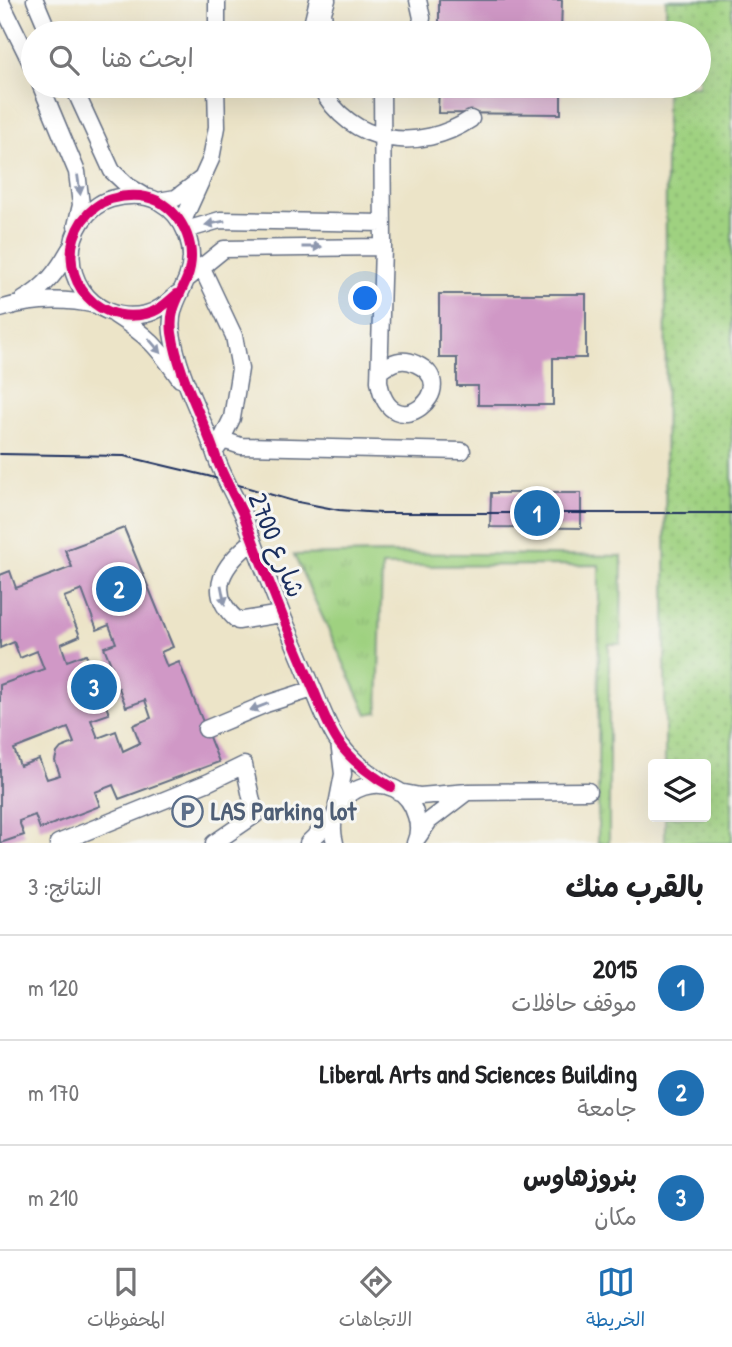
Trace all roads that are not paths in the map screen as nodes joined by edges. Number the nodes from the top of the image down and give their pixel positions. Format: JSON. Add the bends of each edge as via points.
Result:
{"nodes":[{"id":1,"x":0,"y":0,"type":"edge"},
{"id":2,"x":35,"y":0,"type":"edge"},
{"id":3,"x":217,"y":0,"type":"edge"},
{"id":4,"x":318,"y":0,"type":"edge"},
{"id":5,"x":326,"y":0,"type":"edge"},
{"id":6,"x":418,"y":0,"type":"edge"},
{"id":7,"x":44,"y":21,"type":"edge"},
{"id":8,"x":217,"y":21,"type":"edge"},
{"id":9,"x":313,"y":21,"type":"edge"},
{"id":10,"x":324,"y":21,"type":"edge"},
{"id":11,"x":421,"y":21,"type":"edge"},
{"id":12,"x":21,"y":43,"type":"edge"},
{"id":13,"x":46,"y":98,"type":"edge"},
{"id":14,"x":79,"y":98,"type":"edge"},
{"id":15,"x":216,"y":98,"type":"edge"},
{"id":16,"x":329,"y":98,"type":"edge"},
{"id":17,"x":382,"y":98,"type":"edge"},
{"id":18,"x":471,"y":119,"type":"dead end"},
{"id":19,"x":382,"y":137,"type":"junction"},
{"id":20,"x":205,"y":175,"type":"junction"},
{"id":21,"x":152,"y":199,"type":"junction"},
{"id":22,"x":262,"y":221,"type":"junction"},
{"id":23,"x":383,"y":223,"type":"junction"},
{"id":24,"x":184,"y":227,"type":"junction"},
{"id":25,"x":75,"y":232,"type":"junction"},
{"id":26,"x":262,"y":247,"type":"junction"},
{"id":27,"x":383,"y":247,"type":"junction"},
{"id":28,"x":71,"y":248,"type":"junction"},
{"id":29,"x":201,"y":266,"type":"junction"},
{"id":30,"x":187,"y":279,"type":"junction"},
{"id":31,"x":177,"y":294,"type":"junction"},
{"id":32,"x":96,"y":305,"type":"junction"},
{"id":33,"x":7,"y":306,"type":"edge"},
{"id":34,"x":112,"y":313,"type":"junction"},
{"id":35,"x":380,"y":371,"type":"dead end"},
{"id":36,"x":187,"y":390,"type":"junction"},
{"id":37,"x":219,"y":446,"type":"junction"},
{"id":38,"x":462,"y":451,"type":"dead end"},
{"id":39,"x":253,"y":541,"type":"junction"},
{"id":40,"x":281,"y":614,"type":"junction"},
{"id":41,"x":313,"y":689,"type":"junction"},
{"id":42,"x":206,"y":729,"type":"dead end"},
{"id":43,"x":338,"y":742,"type":"junction"},
{"id":44,"x":395,"y":790,"type":"junction"},
{"id":45,"x":589,"y":791,"type":"dead end"},
{"id":46,"x":468,"y":792,"type":"junction"},
{"id":47,"x":333,"y":816,"type":"junction"},
{"id":48,"x":417,"y":840,"type":"edge"},
{"id":49,"x":58,"y":843,"type":"edge"},
{"id":50,"x":214,"y":843,"type":"edge"},
{"id":51,"x":308,"y":843,"type":"edge"},
{"id":52,"x":335,"y":843,"type":"edge"}],
"edges":[{"from":1,"to":12,"type":"street"},
{"from":2,"to":7,"type":"street"},
{"from":3,"to":8,"type":"street"},
{"from":4,"to":9,"type":"street"},
{"from":5,"to":10,"type":"street"},
{"from":6,"to":11,"type":"street"},
{"from":13,"to":25,"type":"street","one_way":true,"via":[[77,172],[81,205]]},
{"from":14,"to":21,"type":"street","via":[[112,171]]},
{"from":15,"to":20,"type":"street","via":[[217,127]]},
{"from":16,"to":19,"type":"street","via":[[341,114]]},
{"from":17,"to":19,"type":"street"},
{"from":18,"to":19,"type":"street","via":[[429,139]]},
{"from":19,"to":23,"type":"street"},
{"from":20,"to":21,"type":"street","via":[[176,198]]},
{"from":20,"to":24,"type":"street"},
{"from":21,"to":24,"type":"street"},
{"from":21,"to":25,"type":"street","via":[[125,195],[104,201],[87,214]]},
{"from":22,"to":23,"type":"street"},
{"from":22,"to":24,"type":"street","one_way":true,"via":[[220,220]]},
{"from":22,"to":26,"type":"street"},
{"from":23,"to":27,"type":"street"},
{"from":24,"to":30,"type":"street","via":[[191,246]]},
{"from":25,"to":28,"type":"street"},
{"from":26,"to":27,"type":"street","one_way":true},
{"from":26,"to":29,"type":"street","via":[[224,248]]},
{"from":27,"to":35,"type":"street"},
{"from":28,"to":32,"type":"street","via":[[72,270]]},
{"from":28,"to":33,"type":"street","via":[[48,282]]},
{"from":29,"to":30,"type":"street"},
{"from":29,"to":37,"type":"street","via":[[234,336],[240,369],[232,418]]},
{"from":30,"to":31,"type":"street"},
{"from":31,"to":34,"type":"street","via":[[148,313]]},
{"from":31,"to":36,"type":"street","name":"شارع 2700","via":[[173,334]]},
{"from":32,"to":33,"type":"street","via":[[55,300]]},
{"from":32,"to":34,"type":"street"},
{"from":34,"to":36,"type":"street","name":"شارع 2700","one_way":true,"via":[[156,345]]},
{"from":36,"to":37,"type":"street","name":"شارع 2700"},
{"from":37,"to":38,"type":"street"},
{"from":37,"to":39,"type":"street","name":"شارع 2700"},
{"from":39,"to":40,"type":"street","name":"شارع 2700"},
{"from":39,"to":40,"type":"street","one_way":true,"via":[[233,556],[222,572],[223,603],[238,621]]},
{"from":40,"to":41,"type":"street","name":"شارع 2700"},
{"from":41,"to":42,"type":"street","one_way":true},
{"from":41,"to":43,"type":"street","name":"شارع 2700"},
{"from":43,"to":44,"type":"street","name":"شارع 2700","via":[[372,776]]},
{"from":43,"to":47,"type":"street","name":"شارع 2700","via":[[343,774]]},
{"from":44,"to":46,"type":"street","via":[[420,796]]},
{"from":44,"to":47,"type":"street","via":[[364,786],[341,801]]},
{"from":44,"to":48,"type":"street","via":[[414,809]]},
{"from":45,"to":46,"type":"street"},
{"from":46,"to":48,"type":"street","via":[[429,821]]},
{"from":47,"to":51,"type":"street"},
{"from":47,"to":52,"type":"street"},
{"from":49,"to":50,"type":"street","via":[[244,765],[256,815]]}]}
